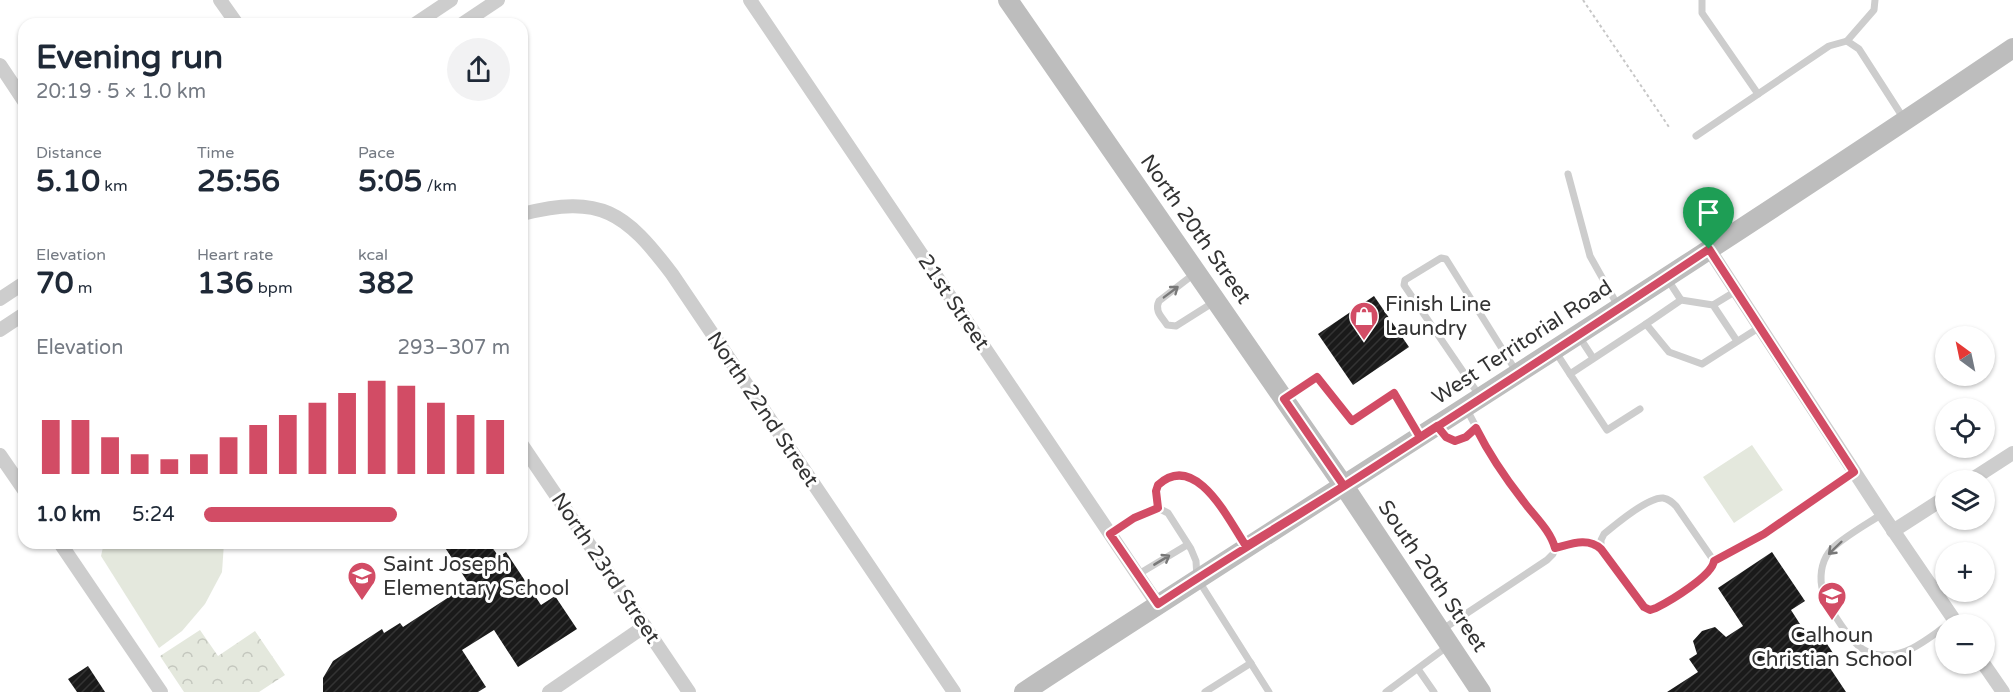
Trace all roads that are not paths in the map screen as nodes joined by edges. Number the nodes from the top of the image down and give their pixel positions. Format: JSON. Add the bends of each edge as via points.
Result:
{"nodes":[{"id":1,"x":220,"y":0,"type":"edge"},
{"id":2,"x":451,"y":0,"type":"edge"},
{"id":3,"x":750,"y":0,"type":"edge"},
{"id":4,"x":1008,"y":0,"type":"edge"},
{"id":5,"x":1702,"y":0,"type":"edge"},
{"id":6,"x":1875,"y":0,"type":"edge"},
{"id":7,"x":491,"y":2,"type":"edge"},
{"id":8,"x":233,"y":18,"type":"edge"},
{"id":9,"x":424,"y":18,"type":"edge"},
{"id":10,"x":470,"y":18,"type":"edge"},
{"id":11,"x":1847,"y":41,"type":"junction"},
{"id":12,"x":2013,"y":48,"type":"edge"},
{"id":13,"x":0,"y":65,"type":"edge"},
{"id":14,"x":18,"y":92,"type":"edge"},
{"id":15,"x":1758,"y":94,"type":"junction"},
{"id":16,"x":1905,"y":121,"type":"junction"},
{"id":17,"x":1696,"y":136,"type":"dead end"},
{"id":18,"x":1569,"y":174,"type":"dead end"},
{"id":19,"x":528,"y":213,"type":"edge"},
{"id":20,"x":1709,"y":249,"type":"junction"},
{"id":21,"x":1196,"y":272,"type":"junction"},
{"id":22,"x":1666,"y":278,"type":"junction"},
{"id":23,"x":18,"y":287,"type":"edge"},
{"id":24,"x":1736,"y":291,"type":"junction"},
{"id":25,"x":0,"y":299,"type":"edge"},
{"id":26,"x":1681,"y":300,"type":"junction"},
{"id":27,"x":1216,"y":301,"type":"junction"},
{"id":28,"x":1713,"y":305,"type":"junction"},
{"id":29,"x":1619,"y":308,"type":"junction"},
{"id":30,"x":18,"y":318,"type":"edge"},
{"id":31,"x":1646,"y":324,"type":"junction"},
{"id":32,"x":1760,"y":327,"type":"junction"},
{"id":33,"x":0,"y":330,"type":"edge"},
{"id":34,"x":1578,"y":334,"type":"junction"},
{"id":35,"x":1737,"y":341,"type":"junction"},
{"id":36,"x":1554,"y":350,"type":"junction"},
{"id":37,"x":1593,"y":358,"type":"junction"},
{"id":38,"x":1518,"y":374,"type":"junction"},
{"id":39,"x":1570,"y":374,"type":"junction"},
{"id":40,"x":1284,"y":399,"type":"junction"},
{"id":41,"x":1473,"y":402,"type":"junction"},
{"id":42,"x":1640,"y":409,"type":"dead end"},
{"id":43,"x":1437,"y":426,"type":"junction"},
{"id":44,"x":1476,"y":428,"type":"junction"},
{"id":45,"x":1420,"y":437,"type":"junction"},
{"id":46,"x":2013,"y":453,"type":"edge"},
{"id":47,"x":528,"y":454,"type":"edge"},
{"id":48,"x":0,"y":455,"type":"edge"},
{"id":49,"x":1987,"y":470,"type":"edge"},
{"id":50,"x":1854,"y":472,"type":"junction"},
{"id":51,"x":18,"y":481,"type":"edge"},
{"id":52,"x":1344,"y":486,"type":"junction"},
{"id":53,"x":1935,"y":504,"type":"edge"},
{"id":54,"x":1158,"y":508,"type":"junction"},
{"id":55,"x":1882,"y":514,"type":"junction"},
{"id":56,"x":1893,"y":531,"type":"junction"},
{"id":57,"x":1110,"y":534,"type":"junction"},
{"id":58,"x":1187,"y":545,"type":"junction"},
{"id":59,"x":1246,"y":546,"type":"junction"},
{"id":60,"x":1555,"y":548,"type":"junction"},
{"id":61,"x":64,"y":549,"type":"edge"},
{"id":62,"x":1601,"y":549,"type":"junction"},
{"id":63,"x":1714,"y":561,"type":"junction"},
{"id":64,"x":1137,"y":575,"type":"junction"},
{"id":65,"x":1197,"y":578,"type":"junction"},
{"id":66,"x":1158,"y":604,"type":"junction"},
{"id":67,"x":1945,"y":614,"type":"edge"},
{"id":68,"x":645,"y":626,"type":"junction"},
{"id":69,"x":1935,"y":633,"type":"edge"},
{"id":70,"x":1445,"y":638,"type":"junction"},
{"id":71,"x":1251,"y":663,"type":"junction"},
{"id":72,"x":1418,"y":669,"type":"junction"},
{"id":73,"x":1991,"y":674,"type":"edge"},
{"id":74,"x":161,"y":692,"type":"edge"},
{"id":75,"x":549,"y":692,"type":"edge"},
{"id":76,"x":689,"y":692,"type":"edge"},
{"id":77,"x":954,"y":692,"type":"edge"},
{"id":78,"x":1024,"y":692,"type":"edge"},
{"id":79,"x":1205,"y":692,"type":"edge"},
{"id":80,"x":1269,"y":692,"type":"edge"},
{"id":81,"x":1386,"y":692,"type":"edge"},
{"id":82,"x":1434,"y":692,"type":"edge"},
{"id":83,"x":1481,"y":692,"type":"edge"},
{"id":84,"x":2003,"y":692,"type":"edge"}],
"edges":[{"from":1,"to":8,"type":"street"},
{"from":2,"to":9,"type":"street"},
{"from":3,"to":57,"type":"street","name":"21st Street"},
{"from":4,"to":21,"type":"street","name":"North 20th Street"},
{"from":5,"to":15,"type":"lane","via":[[1702,13]]},
{"from":6,"to":11,"type":"lane","via":[[1874,10]]},
{"from":7,"to":10,"type":"street"},
{"from":11,"to":15,"type":"lane","via":[[1829,46]]},
{"from":11,"to":16,"type":"lane","via":[[1859,49]]},
{"from":12,"to":16,"type":"street","name":"West Territorial Road"},
{"from":13,"to":14,"type":"street"},
{"from":15,"to":17,"type":"lane"},
{"from":16,"to":20,"type":"street","name":"West Territorial Road"},
{"from":18,"to":29,"type":"lane","via":[[1590,256]]},
{"from":19,"to":77,"type":"street","name":"North 22nd Street","via":[[556,206],[599,208],[625,222],[649,244]]},
{"from":20,"to":22,"type":"street","name":"West Territorial Road"},
{"from":20,"to":24,"type":"street"},
{"from":21,"to":27,"type":"street","name":"North 20th Street"},
{"from":27,"to":21,"type":"lane","one_way":true,"via":[[1176,326],[1167,325],[1156,309],[1159,301]]},
{"from":22,"to":26,"type":"lane"},
{"from":22,"to":29,"type":"street","name":"West Territorial Road"},
{"from":23,"to":25,"type":"street"},
{"from":24,"to":28,"type":"lane"},
{"from":24,"to":32,"type":"street"},
{"from":26,"to":28,"type":"lane"},
{"from":26,"to":31,"type":"lane"},
{"from":27,"to":40,"type":"street","name":"North 20th Street"},
{"from":28,"to":35,"type":"lane"},
{"from":29,"to":34,"type":"street","name":"West Territorial Road"},
{"from":30,"to":33,"type":"street"},
{"from":31,"to":35,"type":"lane","via":[[1669,352],[1702,364]]},
{"from":31,"to":37,"type":"lane"},
{"from":32,"to":35,"type":"lane"},
{"from":32,"to":50,"type":"street"},
{"from":34,"to":36,"type":"street","name":"West Territorial Road"},
{"from":34,"to":37,"type":"lane"},
{"from":36,"to":38,"type":"street","name":"West Territorial Road"},
{"from":36,"to":39,"type":"lane"},
{"from":37,"to":39,"type":"lane"},
{"from":38,"to":41,"type":"street","name":"West Territorial Road"},
{"from":38,"to":41,"type":"lane","via":[[1446,259],[1441,258],[1405,280],[1404,285]]},
{"from":39,"to":42,"type":"lane","via":[[1607,430]]},
{"from":40,"to":45,"type":"lane","via":[[1317,377],[1352,421],[1394,393]]},
{"from":40,"to":52,"type":"street","name":"North 20th Street"},
{"from":41,"to":43,"type":"street","name":"West Territorial Road"},
{"from":41,"to":44,"type":"lane"},
{"from":43,"to":44,"type":"lane","via":[[1455,441]]},
{"from":43,"to":45,"type":"street","name":"West Territorial Road"},
{"from":44,"to":60,"type":"lane"},
{"from":45,"to":52,"type":"street","name":"West Territorial Road"},
{"from":46,"to":49,"type":"street"},
{"from":47,"to":68,"type":"street","name":"North 23rd Street"},
{"from":48,"to":51,"type":"street"},
{"from":50,"to":55,"type":"street"},
{"from":50,"to":63,"type":"lane","via":[[1764,534]]},
{"from":52,"to":59,"type":"street","name":"West Territorial Road"},
{"from":52,"to":70,"type":"street","name":"South 20th Street"},
{"from":53,"to":56,"type":"street"},
{"from":54,"to":57,"type":"lane"},
{"from":54,"to":58,"type":"lane","via":[[1168,513]]},
{"from":54,"to":59,"type":"lane","via":[[1156,491],[1161,482],[1178,476],[1195,479],[1207,489]]},
{"from":55,"to":56,"type":"street"},
{"from":55,"to":69,"type":"lane","one_way":true,"via":[[1831,550],[1821,576],[1823,592],[1853,642],[1864,651],[1900,653]]},
{"from":56,"to":67,"type":"street"},
{"from":57,"to":64,"type":"street","name":"21st Street"},
{"from":64,"to":58,"type":"lane","one_way":true},
{"from":58,"to":65,"type":"lane","via":[[1195,555]]},
{"from":59,"to":65,"type":"street","name":"West Territorial Road"},
{"from":60,"to":62,"type":"lane","via":[[1591,542]]},
{"from":60,"to":70,"type":"lane","via":[[1540,566]]},
{"from":61,"to":74,"type":"street"},
{"from":62,"to":63,"type":"lane","via":[[1650,610],[1703,578]]},
{"from":62,"to":63,"type":"lane","via":[[1604,534],[1649,502],[1664,498],[1676,506]]},
{"from":64,"to":66,"type":"street","name":"21st Street"},
{"from":65,"to":66,"type":"street","name":"West Territorial Road"},
{"from":65,"to":71,"type":"lane"},
{"from":66,"to":78,"type":"street","name":"West Territorial Road"},
{"from":68,"to":75,"type":"street"},
{"from":68,"to":76,"type":"street","name":"North 23rd Street"},
{"from":70,"to":72,"type":"lane"},
{"from":70,"to":83,"type":"street","name":"South 20th Street"},
{"from":71,"to":79,"type":"lane"},
{"from":71,"to":80,"type":"lane"},
{"from":72,"to":81,"type":"lane"},
{"from":72,"to":82,"type":"lane"},
{"from":73,"to":84,"type":"street"}]}
